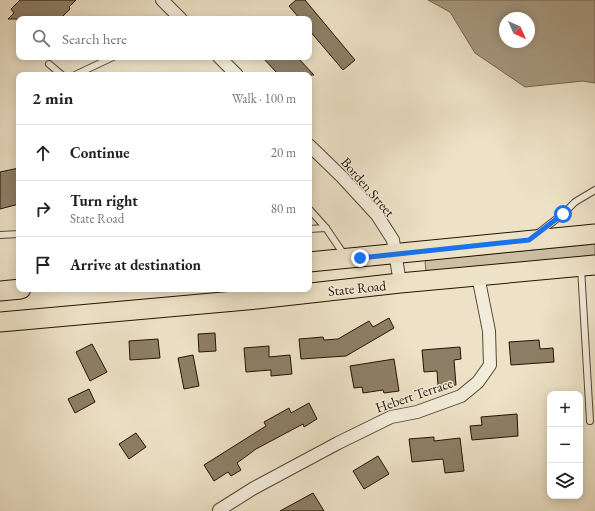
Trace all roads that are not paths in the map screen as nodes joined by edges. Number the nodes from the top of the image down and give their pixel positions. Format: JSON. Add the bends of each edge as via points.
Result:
{"nodes":[{"id":1,"x":162,"y":0,"type":"edge"},
{"id":2,"x":178,"y":16,"type":"edge"},
{"id":3,"x":106,"y":60,"type":"edge"},
{"id":4,"x":222,"y":60,"type":"edge"},
{"id":5,"x":49,"y":64,"type":"dead end"},
{"id":6,"x":58,"y":72,"type":"edge"},
{"id":7,"x":81,"y":72,"type":"edge"},
{"id":8,"x":234,"y":72,"type":"edge"},
{"id":9,"x":312,"y":148,"type":"edge"},
{"id":10,"x":595,"y":190,"type":"edge"},
{"id":11,"x":312,"y":212,"type":"edge"},
{"id":12,"x":326,"y":228,"type":"junction"},
{"id":13,"x":312,"y":229,"type":"edge"},
{"id":14,"x":16,"y":234,"type":"edge"},
{"id":15,"x":595,"y":234,"type":"edge"},
{"id":16,"x":0,"y":235,"type":"edge"},
{"id":17,"x":529,"y":240,"type":"junction"},
{"id":18,"x":396,"y":254,"type":"junction"},
{"id":19,"x":347,"y":259,"type":"junction"},
{"id":20,"x":312,"y":262,"type":"edge"},
{"id":21,"x":588,"y":266,"type":"edge"},
{"id":22,"x":478,"y":276,"type":"junction"},
{"id":23,"x":400,"y":283,"type":"junction"},
{"id":24,"x":16,"y":290,"type":"edge"},
{"id":25,"x":0,"y":291,"type":"edge"},
{"id":26,"x":0,"y":322,"type":"edge"},
{"id":27,"x":590,"y":421,"type":"dead end"},
{"id":28,"x":219,"y":510,"type":"dead end"}],
"edges":[{"from":1,"to":2,"type":"street"},
{"from":3,"to":7,"type":"lane"},
{"from":4,"to":8,"type":"street"},
{"from":5,"to":6,"type":"lane"},
{"from":9,"to":18,"type":"street","name":"Borden Street","via":[[377,215],[393,240]]},
{"from":10,"to":17,"type":"lane","via":[[575,202]]},
{"from":11,"to":12,"type":"lane"},
{"from":12,"to":13,"type":"lane"},
{"from":12,"to":19,"type":"lane"},
{"from":14,"to":16,"type":"lane"},
{"from":15,"to":17,"type":"main road"},
{"from":17,"to":18,"type":"main road"},
{"from":18,"to":19,"type":"main road"},
{"from":18,"to":23,"type":"street","name":"Borden Street"},
{"from":19,"to":20,"type":"main road"},
{"from":21,"to":22,"type":"main road","name":"State Road"},
{"from":21,"to":27,"type":"lane"},
{"from":22,"to":23,"type":"main road","name":"State Road"},
{"from":22,"to":28,"type":"street","name":"Hebert Terrace","via":[[489,331],[490,364],[478,382],[461,396],[417,412],[391,417],[338,443]]},
{"from":23,"to":26,"type":"main road","name":"State Road","via":[[257,299]]},
{"from":24,"to":25,"type":"main road"}]}
